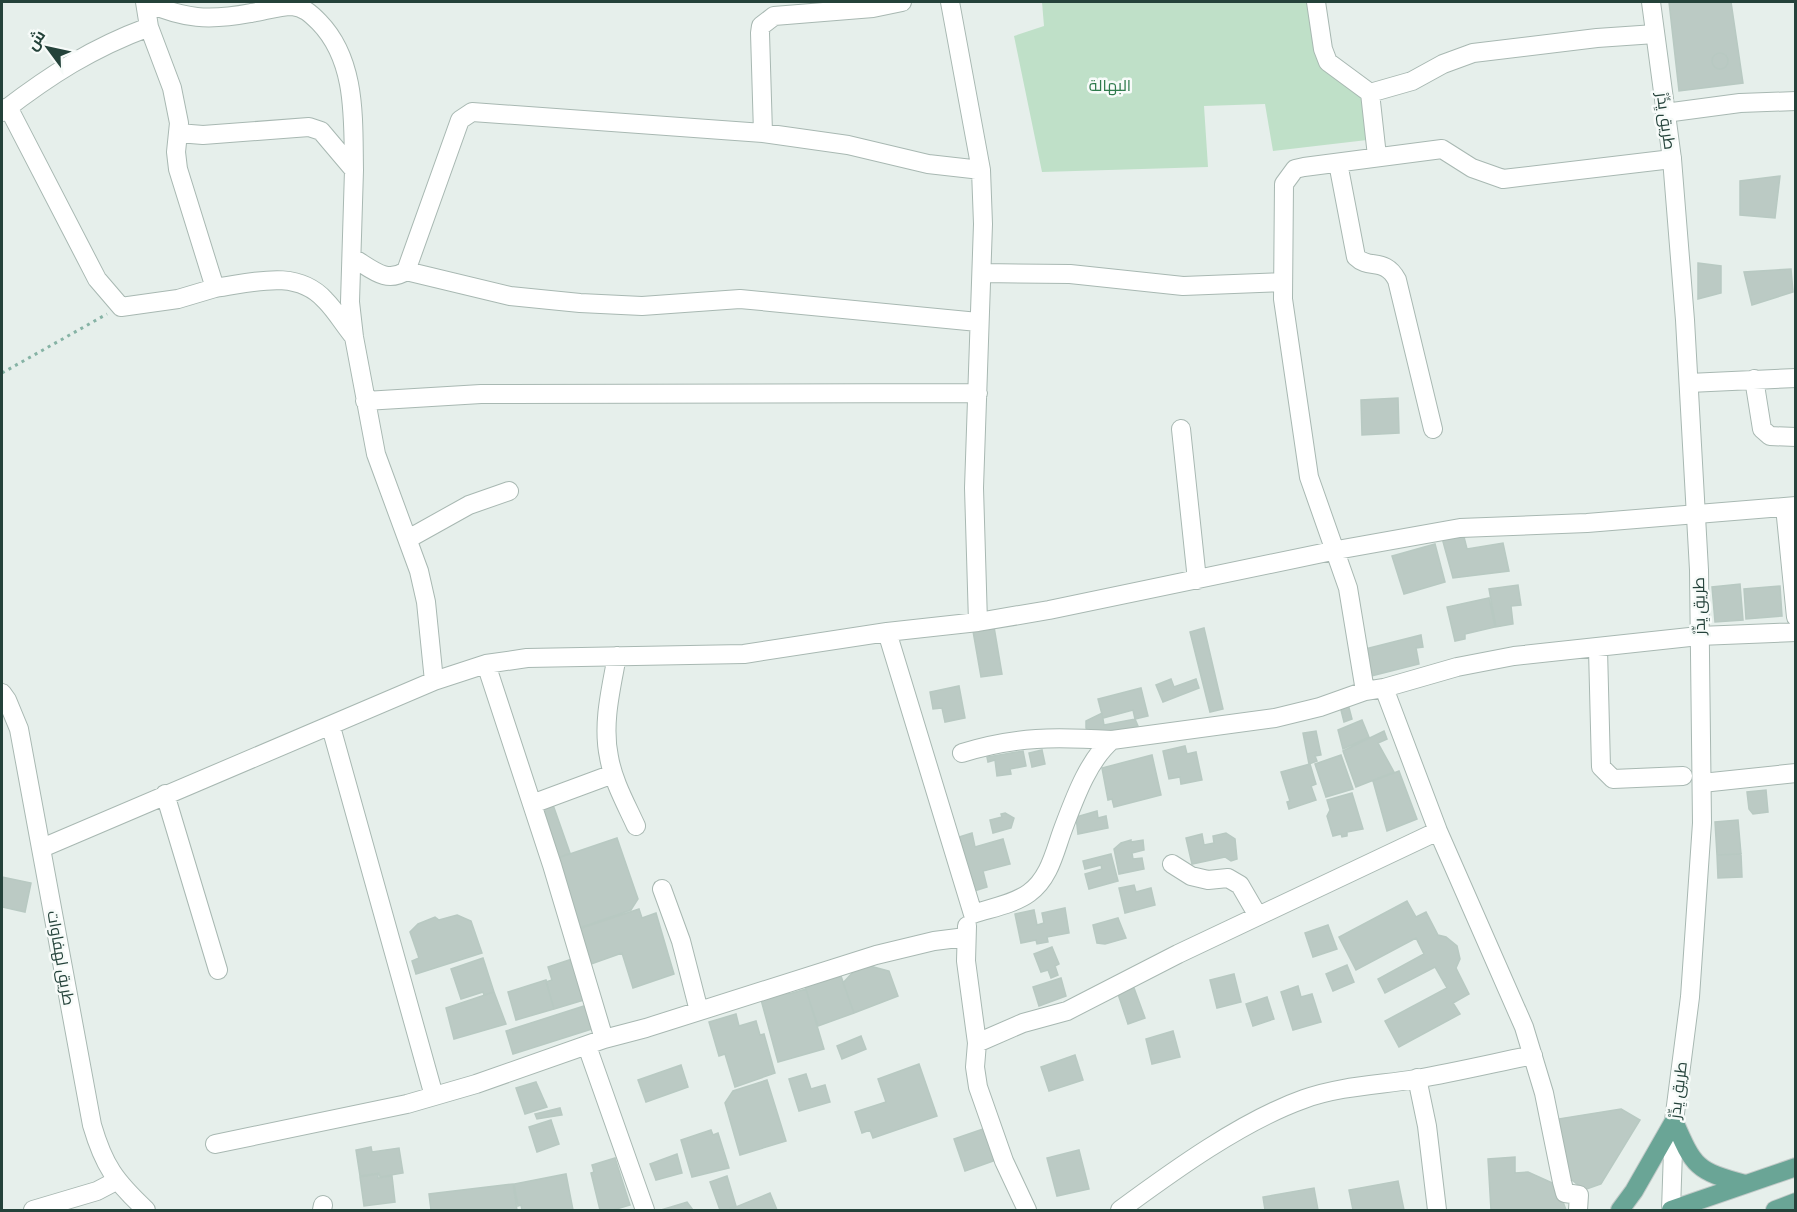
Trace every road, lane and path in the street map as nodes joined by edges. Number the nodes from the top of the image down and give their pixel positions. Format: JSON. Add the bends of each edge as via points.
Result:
{"nodes":[{"id":1,"x":145,"y":2,"type":"edge"},
{"id":2,"x":902,"y":2,"type":"edge"},
{"id":3,"x":950,"y":2,"type":"edge"},
{"id":4,"x":1316,"y":2,"type":"edge"},
{"id":5,"x":1651,"y":2,"type":"edge"},
{"id":6,"x":309,"y":7,"type":"edge"},
{"id":7,"x":149,"y":27,"type":"junction"},
{"id":8,"x":1655,"y":34,"type":"junction"},
{"id":9,"x":1370,"y":93,"type":"junction"},
{"id":10,"x":1796,"y":101,"type":"edge"},
{"id":11,"x":5,"y":109,"type":"edge"},
{"id":12,"x":1665,"y":113,"type":"junction"},
{"id":13,"x":178,"y":133,"type":"junction"},
{"id":14,"x":764,"y":133,"type":"junction"},
{"id":15,"x":1377,"y":156,"type":"junction"},
{"id":16,"x":1672,"y":159,"type":"junction"},
{"id":17,"x":1338,"y":163,"type":"junction"},
{"id":18,"x":354,"y":170,"type":"junction"},
{"id":19,"x":981,"y":170,"type":"junction"},
{"id":20,"x":353,"y":258,"type":"junction"},
{"id":21,"x":406,"y":271,"type":"junction"},
{"id":22,"x":982,"y":273,"type":"junction"},
{"id":23,"x":1283,"y":282,"type":"junction"},
{"id":24,"x":215,"y":288,"type":"junction"},
{"id":25,"x":121,"y":307,"type":"junction"},
{"id":26,"x":978,"y":322,"type":"junction"},
{"id":27,"x":354,"y":337,"type":"junction"},
{"id":28,"x":2,"y":373,"type":"edge"},
{"id":29,"x":1796,"y":378,"type":"edge"},
{"id":30,"x":1754,"y":380,"type":"junction"},
{"id":31,"x":1689,"y":383,"type":"junction"},
{"id":32,"x":978,"y":393,"type":"junction"},
{"id":33,"x":365,"y":401,"type":"junction"},
{"id":34,"x":1181,"y":429,"type":"dead end"},
{"id":35,"x":1433,"y":429,"type":"dead end"},
{"id":36,"x":1796,"y":437,"type":"edge"},
{"id":37,"x":509,"y":491,"type":"dead end"},
{"id":38,"x":1790,"y":507,"type":"edge"},
{"id":39,"x":1697,"y":515,"type":"junction"},
{"id":40,"x":408,"y":539,"type":"junction"},
{"id":41,"x":1337,"y":550,"type":"junction"},
{"id":42,"x":1197,"y":580,"type":"junction"},
{"id":43,"x":1796,"y":617,"type":"edge"},
{"id":44,"x":978,"y":622,"type":"junction"},
{"id":45,"x":888,"y":632,"type":"junction"},
{"id":46,"x":1796,"y":632,"type":"edge"},
{"id":47,"x":1699,"y":636,"type":"junction"},
{"id":48,"x":1598,"y":649,"type":"junction"},
{"id":49,"x":616,"y":656,"type":"junction"},
{"id":50,"x":486,"y":664,"type":"junction"},
{"id":51,"x":434,"y":681,"type":"junction"},
{"id":52,"x":1384,"y":688,"type":"junction"},
{"id":53,"x":1365,"y":691,"type":"junction"},
{"id":54,"x":2,"y":693,"type":"edge"},
{"id":55,"x":332,"y":727,"type":"junction"},
{"id":56,"x":1112,"y":740,"type":"junction"},
{"id":57,"x":962,"y":753,"type":"dead end"},
{"id":58,"x":1796,"y":773,"type":"edge"},
{"id":59,"x":613,"y":774,"type":"junction"},
{"id":60,"x":1683,"y":776,"type":"dead end"},
{"id":61,"x":1702,"y":783,"type":"junction"},
{"id":62,"x":165,"y":794,"type":"junction"},
{"id":63,"x":532,"y":804,"type":"junction"},
{"id":64,"x":636,"y":826,"type":"dead end"},
{"id":65,"x":1438,"y":831,"type":"junction"},
{"id":66,"x":42,"y":848,"type":"junction"},
{"id":67,"x":1172,"y":864,"type":"dead end"},
{"id":68,"x":662,"y":889,"type":"dead end"},
{"id":69,"x":973,"y":914,"type":"junction"},
{"id":70,"x":1258,"y":916,"type":"junction"},
{"id":71,"x":966,"y":937,"type":"junction"},
{"id":72,"x":218,"y":970,"type":"dead end"},
{"id":73,"x":699,"y":1011,"type":"junction"},
{"id":74,"x":596,"y":1043,"type":"junction"},
{"id":75,"x":977,"y":1043,"type":"junction"},
{"id":76,"x":1533,"y":1055,"type":"junction"},
{"id":77,"x":1417,"y":1078,"type":"junction"},
{"id":78,"x":434,"y":1096,"type":"junction"},
{"id":79,"x":1674,"y":1121,"type":"junction"},
{"id":80,"x":215,"y":1144,"type":"dead end"},
{"id":81,"x":1796,"y":1167,"type":"edge"},
{"id":82,"x":116,"y":1181,"type":"junction"},
{"id":83,"x":1745,"y":1184,"type":"junction"},
{"id":84,"x":1796,"y":1202,"type":"edge"},
{"id":85,"x":33,"y":1210,"type":"edge"},
{"id":86,"x":146,"y":1210,"type":"edge"},
{"id":87,"x":645,"y":1210,"type":"edge"},
{"id":88,"x":1027,"y":1210,"type":"edge"},
{"id":89,"x":1120,"y":1210,"type":"edge"},
{"id":90,"x":1437,"y":1210,"type":"edge"},
{"id":91,"x":1578,"y":1210,"type":"edge"},
{"id":92,"x":1620,"y":1210,"type":"edge"},
{"id":93,"x":1671,"y":1210,"type":"edge"},
{"id":94,"x":1775,"y":1210,"type":"edge"}],
"edges":[{"from":1,"to":6,"type":"street","via":[[176,15],[199,19]]},
{"from":1,"to":7,"type":"street"},
{"from":2,"to":14,"type":"street","via":[[774,16],[767,20],[760,33]]},
{"from":3,"to":19,"type":"street"},
{"from":4,"to":9,"type":"street","via":[[1328,62]]},
{"from":5,"to":8,"type":"street","name":"طريق يِدِّرْ"},
{"from":6,"to":18,"type":"street","via":[[334,43],[348,75]]},
{"from":7,"to":11,"type":"street","via":[[75,60]]},
{"from":7,"to":13,"type":"street","via":[[172,88]]},
{"from":8,"to":9,"type":"street","via":[[1473,53],[1412,81]]},
{"from":8,"to":12,"type":"street","name":"طريق يِدِّرْ"},
{"from":9,"to":15,"type":"street"},
{"from":10,"to":12,"type":"street","via":[[1740,103]]},
{"from":11,"to":25,"type":"street","via":[[97,279]]},
{"from":12,"to":16,"type":"street","name":"طريق يِدِّرْ"},
{"from":13,"to":18,"type":"street","via":[[203,135],[309,127],[321,131]]},
{"from":13,"to":24,"type":"street","via":[[178,169]]},
{"from":14,"to":19,"type":"street"},
{"from":14,"to":21,"type":"street","via":[[486,112],[466,115],[460,120]]},
{"from":15,"to":16,"type":"street","via":[[1442,150],[1472,168],[1503,179]]},
{"from":15,"to":17,"type":"street"},
{"from":16,"to":31,"type":"street","name":"طريق يِدِّرْ"},
{"from":17,"to":23,"type":"street","via":[[1295,169],[1284,184]]},
{"from":17,"to":35,"type":"street","via":[[1356,257],[1385,266],[1397,280]]},
{"from":18,"to":20,"type":"street"},
{"from":19,"to":22,"type":"street"},
{"from":20,"to":21,"type":"street","via":[[385,277],[395,278]]},
{"from":20,"to":27,"type":"street","via":[[350,302]]},
{"from":21,"to":26,"type":"street","via":[[510,296],[580,303],[642,306],[740,299]]},
{"from":22,"to":23,"type":"street","via":[[1070,274],[1211,287]]},
{"from":22,"to":26,"type":"street"},
{"from":23,"to":41,"type":"street","via":[[1309,477]]},
{"from":24,"to":25,"type":"street","via":[[169,301]]},
{"from":24,"to":27,"type":"street","via":[[286,279],[309,287],[324,298]]},
{"from":25,"to":28,"type":"path"},
{"from":26,"to":32,"type":"street"},
{"from":27,"to":33,"type":"street"},
{"from":29,"to":30,"type":"street"},
{"from":30,"to":31,"type":"street"},
{"from":30,"to":36,"type":"street","via":[[1762,429],[1770,436]]},
{"from":31,"to":39,"type":"street","name":"طريق يِدِّرْ"},
{"from":32,"to":33,"type":"street","via":[[481,394]]},
{"from":32,"to":44,"type":"street","via":[[974,488]]},
{"from":33,"to":40,"type":"street","via":[[376,454]]},
{"from":34,"to":42,"type":"street"},
{"from":37,"to":40,"type":"street","via":[[488,496]]},
{"from":38,"to":39,"type":"street"},
{"from":38,"to":43,"type":"street"},
{"from":39,"to":41,"type":"street","via":[[1460,528]]},
{"from":39,"to":47,"type":"street","name":"طريق يِدِّرْ"},
{"from":40,"to":51,"type":"street","via":[[426,602]]},
{"from":41,"to":42,"type":"street"},
{"from":41,"to":53,"type":"street","via":[[1355,621]]},
{"from":42,"to":44,"type":"street"},
{"from":44,"to":45,"type":"street"},
{"from":45,"to":49,"type":"street","via":[[744,654]]},
{"from":45,"to":69,"type":"street"},
{"from":46,"to":47,"type":"street"},
{"from":47,"to":48,"type":"street"},
{"from":47,"to":61,"type":"street","name":"طريق يِدِّرْ"},
{"from":48,"to":52,"type":"street","via":[[1468,665]]},
{"from":48,"to":60,"type":"street","via":[[1601,767],[1605,773],[1613,779]]},
{"from":49,"to":50,"type":"street","via":[[557,656]]},
{"from":49,"to":59,"type":"street","via":[[608,707],[608,756]]},
{"from":50,"to":51,"type":"street"},
{"from":50,"to":63,"type":"street"},
{"from":51,"to":55,"type":"street"},
{"from":52,"to":53,"type":"street"},
{"from":52,"to":65,"type":"street"},
{"from":53,"to":56,"type":"street","via":[[1275,718]]},
{"from":54,"to":66,"type":"street","name":"طريق لهفاوات","via":[[19,729]]},
{"from":55,"to":62,"type":"street"},
{"from":55,"to":78,"type":"street"},
{"from":56,"to":57,"type":"street","via":[[1047,736],[995,743]]},
{"from":56,"to":69,"type":"street","via":[[1099,754],[1083,784],[1050,865],[1035,888],[1027,895]]},
{"from":58,"to":61,"type":"street"},
{"from":59,"to":63,"type":"street"},
{"from":59,"to":64,"type":"street"},
{"from":61,"to":79,"type":"street","name":"طريق يِدِّرْ","via":[[1690,998]]},
{"from":62,"to":66,"type":"street"},
{"from":62,"to":72,"type":"street"},
{"from":63,"to":74,"type":"street"},
{"from":65,"to":70,"type":"street"},
{"from":65,"to":76,"type":"street","via":[[1507,983]]},
{"from":66,"to":82,"type":"street","name":"طريق لهفاوات","via":[[92,1125],[99,1151]]},
{"from":67,"to":70,"type":"street","via":[[1191,876],[1208,880],[1228,878],[1240,885]]},
{"from":68,"to":73,"type":"street","via":[[681,940]]},
{"from":69,"to":71,"type":"street"},
{"from":70,"to":75,"type":"street","via":[[1067,1011],[1023,1023]]},
{"from":71,"to":73,"type":"street","via":[[876,955]]},
{"from":71,"to":75,"type":"street"},
{"from":73,"to":74,"type":"street"},
{"from":74,"to":78,"type":"street"},
{"from":74,"to":87,"type":"street"},
{"from":75,"to":88,"type":"street","via":[[978,1087],[1004,1161]]},
{"from":76,"to":77,"type":"street"},
{"from":76,"to":91,"type":"street","via":[[1565,1193],[1579,1195]]},
{"from":77,"to":89,"type":"street","via":[[1329,1091],[1284,1106]]},
{"from":77,"to":90,"type":"street"},
{"from":78,"to":80,"type":"street"},
{"from":79,"to":83,"type":"main road","via":[[1688,1154],[1699,1168]]},
{"from":79,"to":92,"type":"main road"},
{"from":79,"to":93,"type":"street","name":"طريق يِدِّرْ"},
{"from":81,"to":83,"type":"main road"},
{"from":82,"to":85,"type":"street","via":[[98,1191]]},
{"from":82,"to":86,"type":"street","name":"طريق لهفاوات"},
{"from":83,"to":93,"type":"main road"},
{"from":84,"to":94,"type":"main road"}]}
